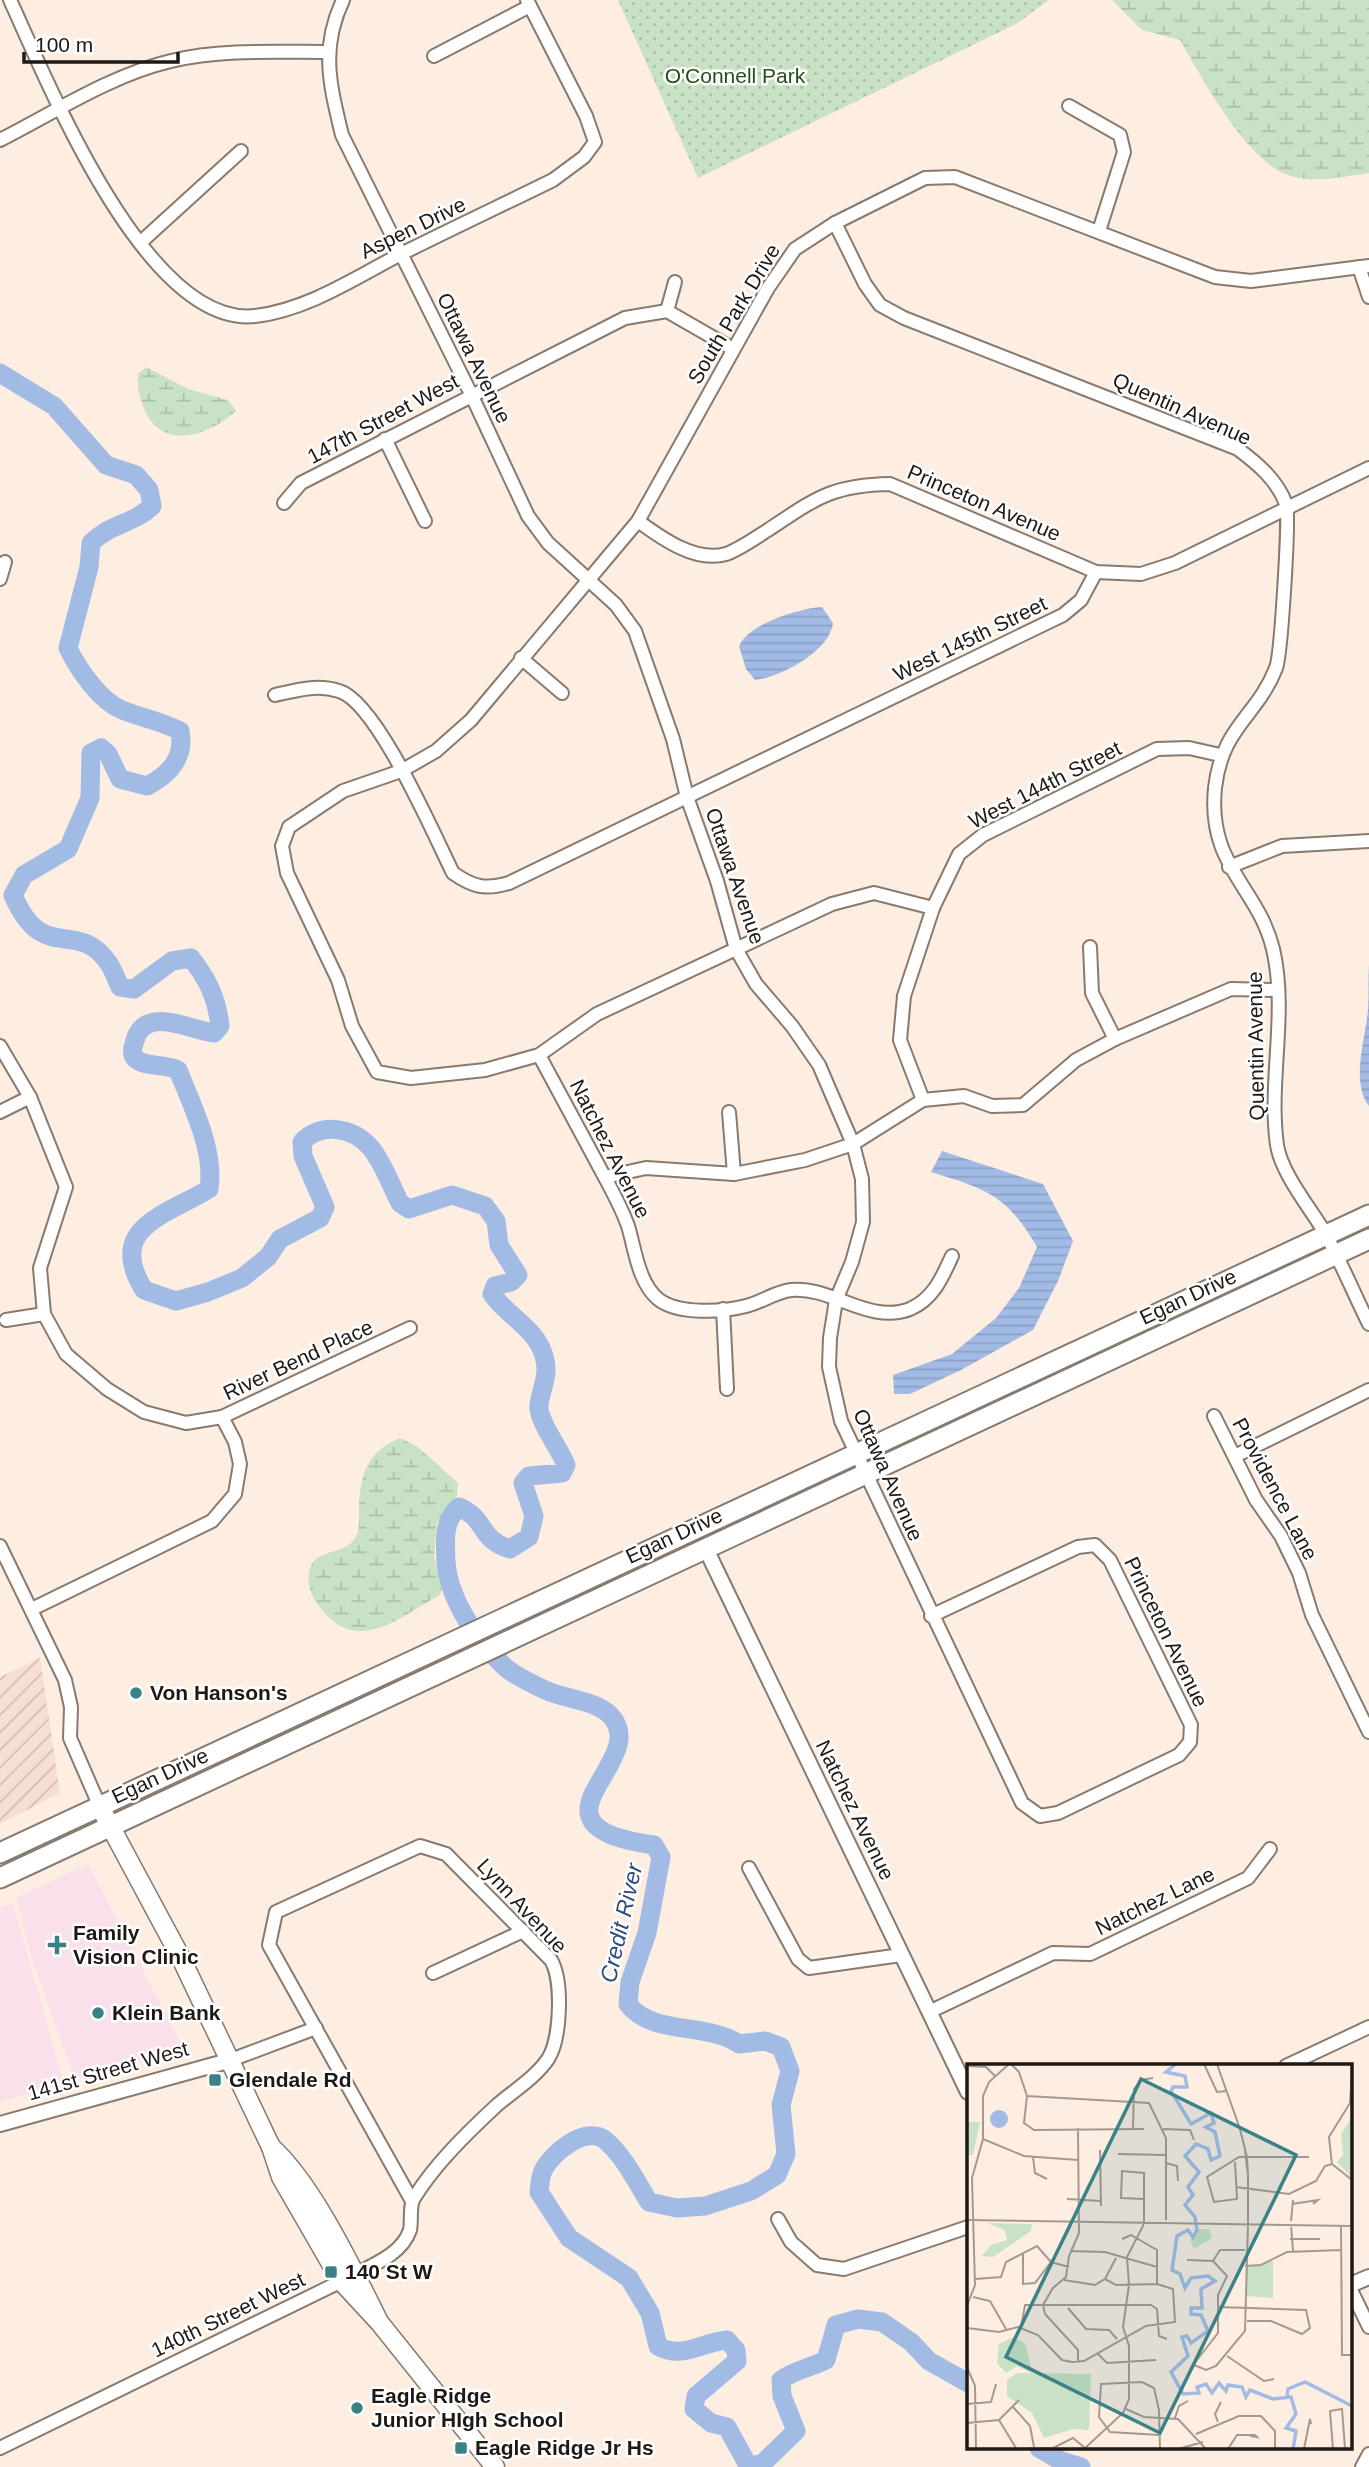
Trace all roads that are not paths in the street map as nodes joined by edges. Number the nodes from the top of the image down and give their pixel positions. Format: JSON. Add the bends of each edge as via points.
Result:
{"nodes":[{"id":1,"x":10,"y":0,"type":"edge"},
{"id":2,"x":343,"y":0,"type":"edge"},
{"id":3,"x":528,"y":3,"type":"edge"},
{"id":4,"x":327,"y":52,"type":"junction"},
{"id":5,"x":433,"y":56,"type":"dead end"},
{"id":6,"x":1069,"y":106,"type":"dead end"},
{"id":7,"x":61,"y":109,"type":"junction"},
{"id":8,"x":0,"y":139,"type":"edge"},
{"id":9,"x":241,"y":151,"type":"dead end"},
{"id":10,"x":835,"y":223,"type":"junction"},
{"id":11,"x":1100,"y":231,"type":"junction"},
{"id":12,"x":141,"y":242,"type":"junction"},
{"id":13,"x":402,"y":254,"type":"junction"},
{"id":14,"x":1364,"y":266,"type":"edge"},
{"id":15,"x":675,"y":282,"type":"dead end"},
{"id":16,"x":1369,"y":297,"type":"edge"},
{"id":17,"x":667,"y":311,"type":"junction"},
{"id":18,"x":733,"y":349,"type":"junction"},
{"id":19,"x":471,"y":394,"type":"junction"},
{"id":20,"x":385,"y":439,"type":"junction"},
{"id":21,"x":1369,"y":468,"type":"edge"},
{"id":22,"x":284,"y":503,"type":"dead end"},
{"id":23,"x":1287,"y":506,"type":"junction"},
{"id":24,"x":425,"y":521,"type":"dead end"},
{"id":25,"x":638,"y":521,"type":"junction"},
{"id":26,"x":5,"y":562,"type":"dead end"},
{"id":27,"x":1096,"y":572,"type":"junction"},
{"id":28,"x":0,"y":579,"type":"edge"},
{"id":29,"x":589,"y":580,"type":"junction"},
{"id":30,"x":521,"y":658,"type":"junction"},
{"id":31,"x":562,"y":693,"type":"dead end"},
{"id":32,"x":275,"y":695,"type":"dead end"},
{"id":33,"x":1220,"y":755,"type":"junction"},
{"id":34,"x":401,"y":771,"type":"junction"},
{"id":35,"x":687,"y":797,"type":"junction"},
{"id":36,"x":1369,"y":841,"type":"edge"},
{"id":37,"x":1229,"y":867,"type":"junction"},
{"id":38,"x":933,"y":908,"type":"junction"},
{"id":39,"x":1090,"y":947,"type":"dead end"},
{"id":40,"x":736,"y":948,"type":"junction"},
{"id":41,"x":1277,"y":990,"type":"junction"},
{"id":42,"x":1115,"y":1039,"type":"junction"},
{"id":43,"x":0,"y":1046,"type":"edge"},
{"id":44,"x":539,"y":1055,"type":"junction"},
{"id":45,"x":30,"y":1097,"type":"junction"},
{"id":46,"x":923,"y":1100,"type":"junction"},
{"id":47,"x":0,"y":1112,"type":"edge"},
{"id":48,"x":729,"y":1112,"type":"dead end"},
{"id":49,"x":853,"y":1144,"type":"junction"},
{"id":50,"x":734,"y":1174,"type":"junction"},
{"id":51,"x":605,"y":1177,"type":"junction"},
{"id":52,"x":1369,"y":1216,"type":"edge"},
{"id":53,"x":1326,"y":1236,"type":"junction"},
{"id":54,"x":1369,"y":1239,"type":"edge"},
{"id":55,"x":1335,"y":1255,"type":"junction"},
{"id":56,"x":951,"y":1256,"type":"dead end"},
{"id":57,"x":836,"y":1300,"type":"junction"},
{"id":58,"x":723,"y":1309,"type":"junction"},
{"id":59,"x":44,"y":1314,"type":"junction"},
{"id":60,"x":6,"y":1320,"type":"dead end"},
{"id":61,"x":1369,"y":1324,"type":"edge"},
{"id":62,"x":410,"y":1328,"type":"dead end"},
{"id":63,"x":727,"y":1388,"type":"dead end"},
{"id":64,"x":1369,"y":1390,"type":"edge"},
{"id":65,"x":1214,"y":1416,"type":"dead end"},
{"id":66,"x":222,"y":1417,"type":"junction"},
{"id":67,"x":853,"y":1454,"type":"junction"},
{"id":68,"x":1235,"y":1456,"type":"junction"},
{"id":69,"x":863,"y":1473,"type":"junction"},
{"id":70,"x":0,"y":1546,"type":"edge"},
{"id":71,"x":705,"y":1546,"type":"junction"},
{"id":72,"x":32,"y":1609,"type":"junction"},
{"id":73,"x":931,"y":1616,"type":"junction"},
{"id":74,"x":1369,"y":1732,"type":"edge"},
{"id":75,"x":100,"y":1807,"type":"junction"},
{"id":76,"x":1040,"y":1816,"type":"joint"},
{"id":77,"x":109,"y":1825,"type":"junction"},
{"id":78,"x":1270,"y":1849,"type":"dead end"},
{"id":79,"x":0,"y":1853,"type":"edge"},
{"id":80,"x":749,"y":1868,"type":"dead end"},
{"id":81,"x":0,"y":1878,"type":"edge"},
{"id":82,"x":523,"y":1931,"type":"junction"},
{"id":83,"x":901,"y":1955,"type":"junction"},
{"id":84,"x":433,"y":1973,"type":"dead end"},
{"id":85,"x":929,"y":2012,"type":"junction"},
{"id":86,"x":1369,"y":2027,"type":"edge"},
{"id":87,"x":316,"y":2028,"type":"junction"},
{"id":88,"x":228,"y":2061,"type":"junction"},
{"id":89,"x":1290,"y":2064,"type":"edge"},
{"id":90,"x":967,"y":2090,"type":"edge"},
{"id":91,"x":0,"y":2124,"type":"edge"},
{"id":92,"x":412,"y":2201,"type":"junction"},
{"id":93,"x":778,"y":2219,"type":"dead end"},
{"id":94,"x":967,"y":2227,"type":"edge"},
{"id":95,"x":348,"y":2277,"type":"junction"},
{"id":96,"x":1369,"y":2277,"type":"edge"},
{"id":97,"x":1352,"y":2286,"type":"edge"},
{"id":98,"x":1352,"y":2291,"type":"edge"},
{"id":99,"x":1369,"y":2328,"type":"edge"},
{"id":100,"x":0,"y":2448,"type":"edge"},
{"id":101,"x":1369,"y":2454,"type":"edge"},
{"id":102,"x":495,"y":2467,"type":"edge"},
{"id":103,"x":1362,"y":2467,"type":"edge"}],
"edges":[{"from":1,"to":7,"type":"street"},
{"from":2,"to":4,"type":"street","name":"Ottawa Avenue"},
{"from":3,"to":5,"type":"street"},
{"from":3,"to":13,"type":"street","name":"Aspen Drive","via":[[595,142],[584,157],[553,180]]},
{"from":4,"to":7,"type":"street","via":[[173,60],[136,71]]},
{"from":4,"to":13,"type":"street","name":"Ottawa Avenue","via":[[342,135]]},
{"from":6,"to":11,"type":"street","via":[[1120,135],[1124,152]]},
{"from":7,"to":8,"type":"street"},
{"from":7,"to":12,"type":"street","via":[[84,160]]},
{"from":9,"to":12,"type":"street"},
{"from":10,"to":11,"type":"street","name":"South Park Drive","via":[[925,178],[955,177]]},
{"from":10,"to":18,"type":"street","name":"South Park Drive","via":[[795,248]]},
{"from":10,"to":23,"type":"street","name":"Quentin Avenue","via":[[880,305],[1238,450],[1265,470]]},
{"from":11,"to":14,"type":"street","name":"South Park Drive","via":[[1215,277],[1251,281]]},
{"from":12,"to":13,"type":"street","name":"Aspen Drive","via":[[175,283],[202,303],[252,317],[306,303]]},
{"from":13,"to":19,"type":"street","name":"Ottawa Avenue"},
{"from":14,"to":16,"type":"street"},
{"from":15,"to":17,"type":"street"},
{"from":17,"to":18,"type":"street"},
{"from":17,"to":19,"type":"street","name":"147th Street West","via":[[625,318]]},
{"from":18,"to":25,"type":"street","name":"South Park Drive"},
{"from":19,"to":20,"type":"street","name":"147th Street West"},
{"from":19,"to":29,"type":"street","name":"Ottawa Avenue","via":[[528,516],[548,543]]},
{"from":20,"to":22,"type":"street","name":"147th Street West","via":[[301,483]]},
{"from":20,"to":24,"type":"street"},
{"from":21,"to":23,"type":"street"},
{"from":23,"to":27,"type":"street","via":[[1141,574]]},
{"from":23,"to":33,"type":"street","name":"Quentin Avenue","via":[[1277,665]]},
{"from":25,"to":27,"type":"street","name":"Princeton Avenue","via":[[687,549],[724,554],[819,497],[854,484],[890,484]]},
{"from":25,"to":29,"type":"street","name":"South Park Drive"},
{"from":26,"to":28,"type":"street"},
{"from":27,"to":35,"type":"street","name":"West 145th Street","via":[[1081,600],[1063,615]]},
{"from":29,"to":30,"type":"street","name":"South Park Drive"},
{"from":29,"to":35,"type":"street","name":"Ottawa Avenue","via":[[635,631],[673,739]]},
{"from":30,"to":31,"type":"street"},
{"from":30,"to":34,"type":"street","name":"South Park Drive","via":[[471,720],[436,751]]},
{"from":32,"to":34,"type":"street","via":[[311,687],[342,691],[369,713]]},
{"from":33,"to":37,"type":"street","name":"Quentin Avenue","via":[[1215,831]]},
{"from":33,"to":38,"type":"street","name":"West 144th Street","via":[[1189,748],[1157,749],[983,835],[959,854]]},
{"from":34,"to":35,"type":"street","name":"West 145th Street","via":[[453,873],[472,886],[490,889]]},
{"from":34,"to":44,"type":"street","name":"South Park Drive","via":[[343,791],[289,827],[282,846],[287,873],[338,980],[352,1026],[377,1072],[411,1078],[485,1070]]},
{"from":35,"to":40,"type":"street","name":"Ottawa Avenue"},
{"from":36,"to":37,"type":"street","via":[[1282,846]]},
{"from":37,"to":41,"type":"street","name":"Quentin Avenue","via":[[1272,948]]},
{"from":38,"to":40,"type":"street","via":[[874,893],[832,904]]},
{"from":38,"to":46,"type":"street","via":[[904,996],[900,1040]]},
{"from":39,"to":42,"type":"street","via":[[1092,993]]},
{"from":40,"to":44,"type":"street","via":[[597,1014]]},
{"from":40,"to":49,"type":"street","name":"Ottawa Avenue","via":[[756,984],[819,1065]]},
{"from":41,"to":42,"type":"street","via":[[1231,989]]},
{"from":41,"to":53,"type":"street","name":"Quentin Avenue","via":[[1277,1149]]},
{"from":42,"to":46,"type":"street","via":[[1076,1060],[1023,1105],[992,1106],[964,1096]]},
{"from":43,"to":45,"type":"street"},
{"from":44,"to":51,"type":"street","name":"Natchez Avenue"},
{"from":45,"to":47,"type":"street"},
{"from":45,"to":59,"type":"street","via":[[66,1187],[40,1268]]},
{"from":46,"to":49,"type":"street"},
{"from":48,"to":50,"type":"street"},
{"from":49,"to":50,"type":"street","via":[[805,1160]]},
{"from":49,"to":57,"type":"street","name":"Ottawa Avenue","via":[[862,1179],[863,1222]]},
{"from":50,"to":51,"type":"street","via":[[646,1168]]},
{"from":51,"to":58,"type":"street","name":"Natchez Avenue","via":[[627,1223],[642,1277],[658,1299],[683,1309]]},
{"from":52,"to":53,"type":"highway","name":"Egan Drive"},
{"from":53,"to":55,"type":"street","name":"Quentin Avenue"},
{"from":53,"to":67,"type":"highway","name":"Egan Drive"},
{"from":54,"to":55,"type":"highway","name":"Egan Drive"},
{"from":55,"to":61,"type":"street","name":"Quentin Avenue"},
{"from":55,"to":69,"type":"highway","name":"Egan Drive"},
{"from":56,"to":57,"type":"street","via":[[932,1294],[910,1308],[883,1312]]},
{"from":57,"to":58,"type":"street","via":[[820,1292],[790,1290]]},
{"from":57,"to":67,"type":"street","name":"Ottawa Avenue","via":[[830,1367]]},
{"from":58,"to":63,"type":"street"},
{"from":59,"to":60,"type":"street"},
{"from":59,"to":66,"type":"street","via":[[66,1354],[107,1389],[144,1412],[186,1423]]},
{"from":62,"to":66,"type":"street","name":"River Bend Place"},
{"from":64,"to":68,"type":"street"},
{"from":65,"to":68,"type":"street","name":"Providence Lane"},
{"from":66,"to":72,"type":"street","name":"River Bend Place","via":[[240,1464],[235,1494],[212,1521]]},
{"from":67,"to":69,"type":"street","name":"Ottawa Avenue"},
{"from":67,"to":75,"type":"highway","name":"Egan Drive"},
{"from":68,"to":74,"type":"street","name":"Providence Lane","via":[[1299,1573],[1312,1615]]},
{"from":69,"to":71,"type":"highway","name":"Egan Drive"},
{"from":69,"to":73,"type":"street","name":"Ottawa Avenue"},
{"from":70,"to":72,"type":"street"},
{"from":71,"to":77,"type":"highway","name":"Egan Drive"},
{"from":71,"to":83,"type":"street","name":"Natchez Avenue"},
{"from":72,"to":75,"type":"street","via":[[65,1680],[71,1707],[70,1738]]},
{"from":73,"to":76,"type":"street","name":"Ottawa Avenue","via":[[1023,1803]]},
{"from":73,"to":76,"type":"street","name":"Princeton Avenue","via":[[1078,1548],[1095,1545],[1110,1560],[1191,1726],[1190,1742],[1179,1755],[1058,1813]]},
{"from":75,"to":77,"type":"main road"},
{"from":75,"to":79,"type":"highway","name":"Egan Drive"},
{"from":77,"to":81,"type":"highway","name":"Egan Drive"},
{"from":77,"to":88,"type":"main road","via":[[184,1965]]},
{"from":78,"to":85,"type":"street","name":"Natchez Lane","via":[[1248,1878],[1090,1954],[1053,1953]]},
{"from":80,"to":83,"type":"street","via":[[798,1959],[809,1968]]},
{"from":82,"to":84,"type":"street"},
{"from":82,"to":87,"type":"street","name":"Lynn Avenue","via":[[446,1854],[420,1846],[276,1912],[269,1945]]},
{"from":82,"to":92,"type":"street","name":"Lynn Avenue","via":[[551,1960],[559,1981],[548,2059],[463,2138]]},
{"from":83,"to":85,"type":"street","name":"Natchez Avenue"},
{"from":85,"to":90,"type":"street","name":"Natchez Avenue"},
{"from":86,"to":89,"type":"street"},
{"from":87,"to":88,"type":"street"},
{"from":87,"to":92,"type":"street"},
{"from":88,"to":91,"type":"street","name":"141st Street West"},
{"from":88,"to":95,"type":"main road","via":[[271,2147],[297,2175]]},
{"from":92,"to":95,"type":"street","name":"140th Street West","via":[[407,2238],[398,2250]]},
{"from":93,"to":94,"type":"street","via":[[791,2242],[817,2264],[845,2269]]},
{"from":95,"to":100,"type":"street","name":"140th Street West"},
{"from":95,"to":102,"type":"main road"},
{"from":96,"to":97,"type":"street"},
{"from":98,"to":99,"type":"street"},
{"from":101,"to":103,"type":"street"}]}
